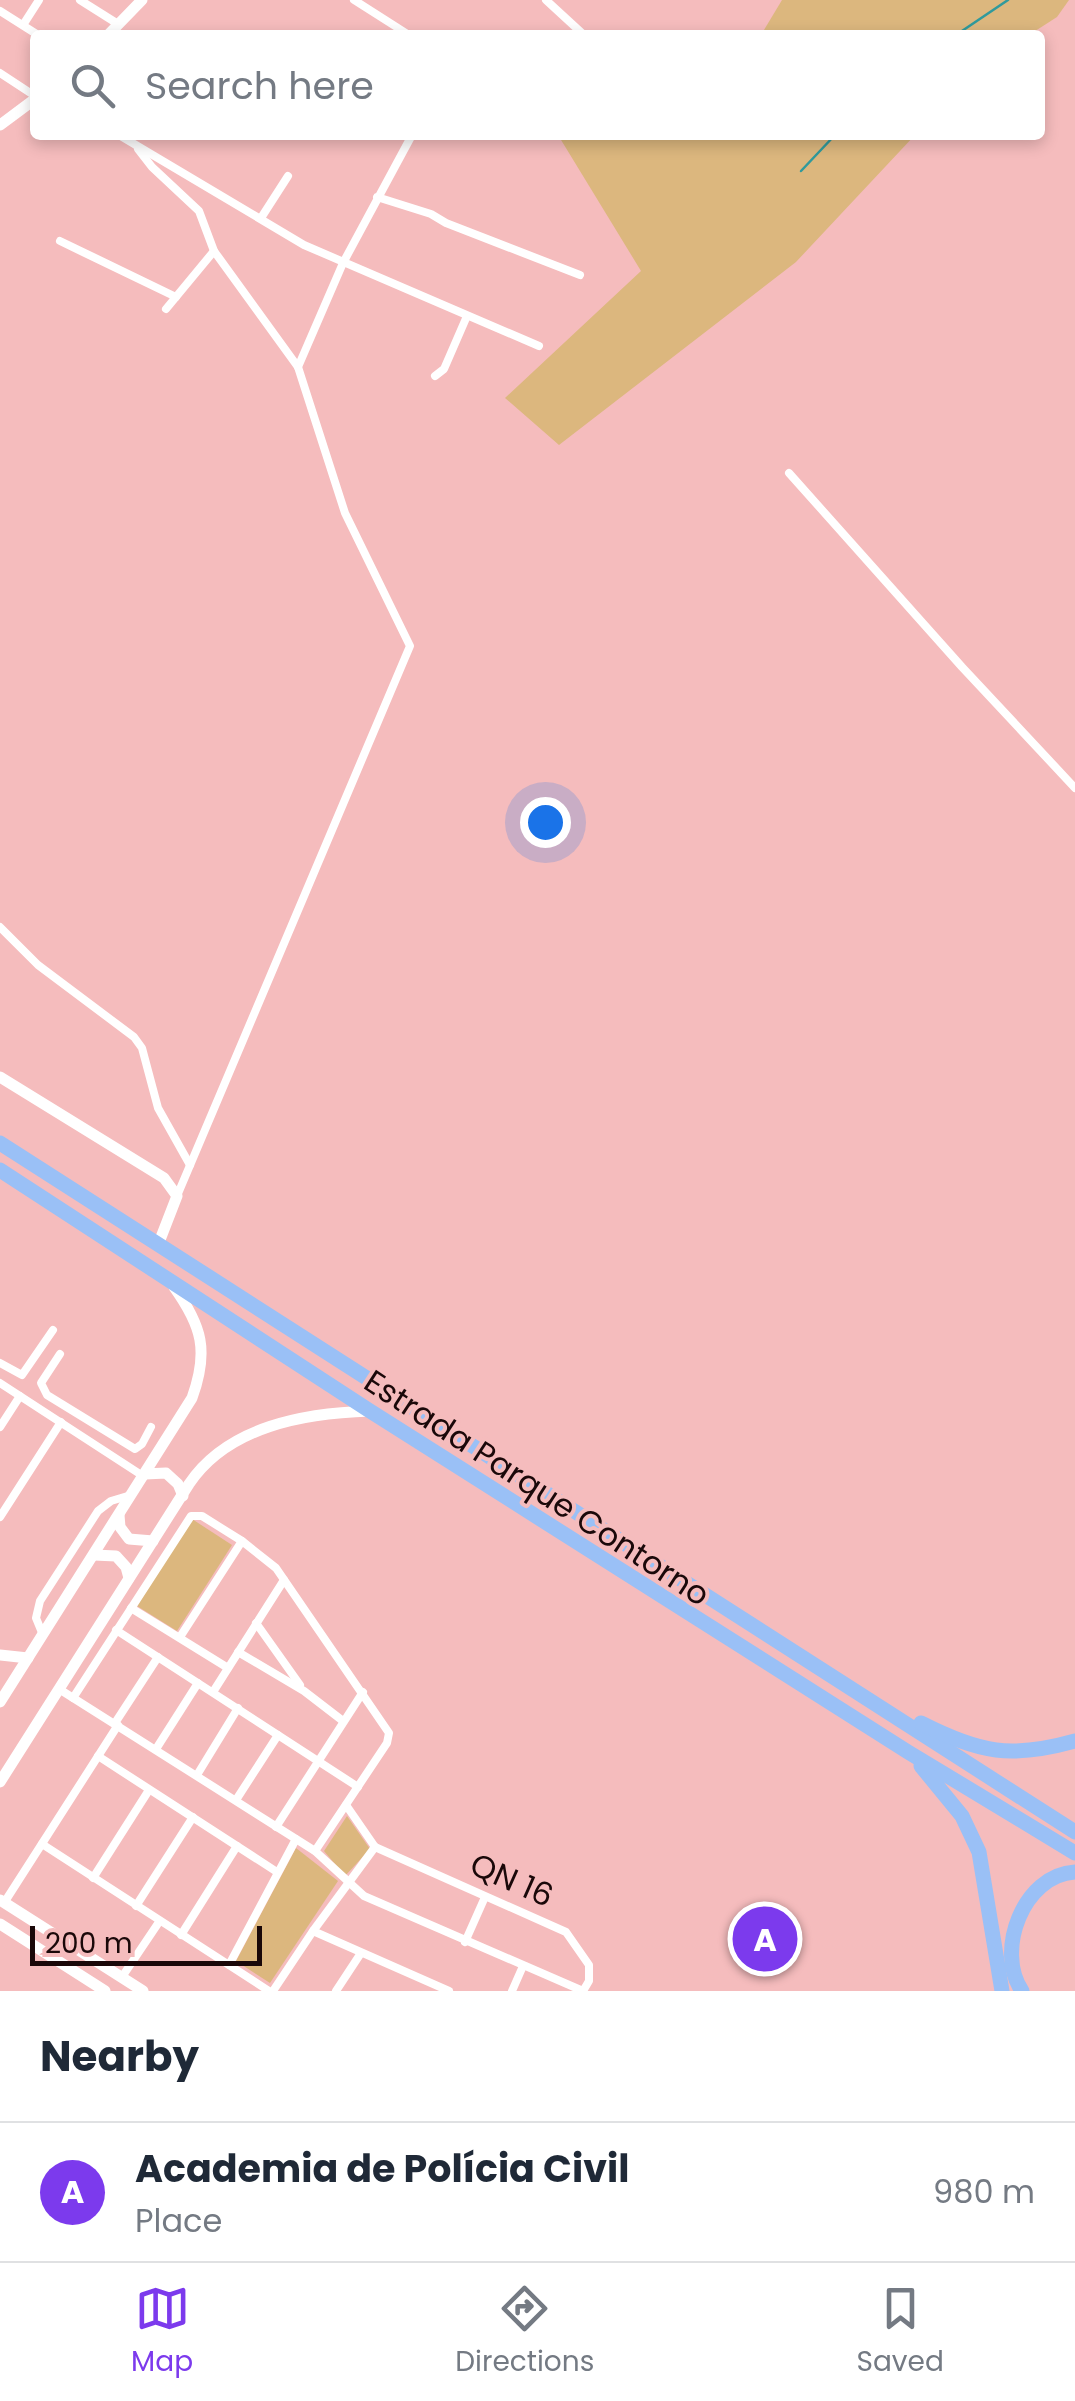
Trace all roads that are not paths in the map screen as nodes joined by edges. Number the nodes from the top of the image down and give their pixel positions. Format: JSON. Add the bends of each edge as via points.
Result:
{"nodes":[{"id":1,"x":39,"y":0,"type":"edge"},
{"id":2,"x":80,"y":0,"type":"edge"},
{"id":3,"x":142,"y":0,"type":"edge"},
{"id":4,"x":354,"y":0,"type":"edge"},
{"id":5,"x":546,"y":0,"type":"edge"},
{"id":6,"x":0,"y":11,"type":"edge"},
{"id":7,"x":119,"y":24,"type":"junction"},
{"id":8,"x":23,"y":25,"type":"junction"},
{"id":9,"x":30,"y":30,"type":"edge"},
{"id":10,"x":113,"y":30,"type":"edge"},
{"id":11,"x":401,"y":30,"type":"edge"},
{"id":12,"x":579,"y":30,"type":"edge"},
{"id":13,"x":0,"y":74,"type":"edge"},
{"id":14,"x":30,"y":95,"type":"edge"},
{"id":15,"x":30,"y":102,"type":"edge"},
{"id":16,"x":0,"y":125,"type":"edge"},
{"id":17,"x":126,"y":140,"type":"edge"},
{"id":18,"x":409,"y":140,"type":"edge"},
{"id":19,"x":138,"y":149,"type":"junction"},
{"id":20,"x":288,"y":176,"type":"dead end"},
{"id":21,"x":377,"y":197,"type":"junction"},
{"id":22,"x":261,"y":218,"type":"junction"},
{"id":23,"x":60,"y":240,"type":"dead end"},
{"id":24,"x":214,"y":251,"type":"junction"},
{"id":25,"x":343,"y":263,"type":"junction"},
{"id":26,"x":580,"y":275,"type":"dead end"},
{"id":27,"x":176,"y":297,"type":"junction"},
{"id":28,"x":166,"y":309,"type":"dead end"},
{"id":29,"x":467,"y":316,"type":"junction"},
{"id":30,"x":539,"y":346,"type":"dead end"},
{"id":31,"x":298,"y":366,"type":"junction"},
{"id":32,"x":435,"y":376,"type":"dead end"},
{"id":33,"x":788,"y":474,"type":"dead end"},
{"id":34,"x":1075,"y":788,"type":"edge"},
{"id":35,"x":0,"y":928,"type":"edge"},
{"id":36,"x":0,"y":1077,"type":"edge"},
{"id":37,"x":0,"y":1143,"type":"edge"},
{"id":38,"x":190,"y":1165,"type":"junction"},
{"id":39,"x":0,"y":1170,"type":"edge"},
{"id":40,"x":178,"y":1196,"type":"junction"},
{"id":41,"x":158,"y":1245,"type":"junction"},
{"id":42,"x":168,"y":1279,"type":"junction"},
{"id":43,"x":53,"y":1330,"type":"dead end"},
{"id":44,"x":60,"y":1354,"type":"dead end"},
{"id":45,"x":0,"y":1363,"type":"edge"},
{"id":46,"x":0,"y":1383,"type":"edge"},
{"id":47,"x":20,"y":1396,"type":"junction"},
{"id":48,"x":415,"y":1410,"type":"junction"},
{"id":49,"x":370,"y":1411,"type":"junction"},
{"id":50,"x":86,"y":1418,"type":"junction"},
{"id":51,"x":61,"y":1422,"type":"junction"},
{"id":52,"x":0,"y":1427,"type":"edge"},
{"id":53,"x":151,"y":1428,"type":"dead end"},
{"id":54,"x":402,"y":1430,"type":"junction"},
{"id":55,"x":78,"y":1432,"type":"junction"},
{"id":56,"x":144,"y":1475,"type":"junction"},
{"id":57,"x":131,"y":1496,"type":"junction"},
{"id":58,"x":183,"y":1496,"type":"junction"},
{"id":59,"x":118,"y":1515,"type":"junction"},
{"id":60,"x":0,"y":1518,"type":"edge"},
{"id":61,"x":242,"y":1541,"type":"junction"},
{"id":62,"x":152,"y":1542,"type":"junction"},
{"id":63,"x":94,"y":1555,"type":"junction"},
{"id":64,"x":138,"y":1565,"type":"junction"},
{"id":65,"x":152,"y":1574,"type":"junction"},
{"id":66,"x":129,"y":1578,"type":"junction"},
{"id":67,"x":284,"y":1580,"type":"junction"},
{"id":68,"x":131,"y":1608,"type":"junction"},
{"id":69,"x":256,"y":1623,"type":"junction"},
{"id":70,"x":116,"y":1630,"type":"junction"},
{"id":71,"x":43,"y":1636,"type":"junction"},
{"id":72,"x":180,"y":1637,"type":"junction"},
{"id":73,"x":238,"y":1652,"type":"junction"},
{"id":74,"x":0,"y":1656,"type":"edge"},
{"id":75,"x":158,"y":1657,"type":"junction"},
{"id":76,"x":28,"y":1658,"type":"junction"},
{"id":77,"x":228,"y":1668,"type":"junction"},
{"id":78,"x":198,"y":1683,"type":"junction"},
{"id":79,"x":844,"y":1684,"type":"junction"},
{"id":80,"x":60,"y":1690,"type":"junction"},
{"id":81,"x":304,"y":1690,"type":"junction"},
{"id":82,"x":212,"y":1692,"type":"junction"},
{"id":83,"x":363,"y":1692,"type":"junction"},
{"id":84,"x":1,"y":1695,"type":"edge"},
{"id":85,"x":73,"y":1698,"type":"junction"},
{"id":86,"x":238,"y":1708,"type":"junction"},
{"id":87,"x":344,"y":1721,"type":"junction"},
{"id":88,"x":117,"y":1724,"type":"junction"},
{"id":89,"x":278,"y":1734,"type":"junction"},
{"id":90,"x":1075,"y":1741,"type":"edge"},
{"id":91,"x":156,"y":1749,"type":"junction"},
{"id":92,"x":908,"y":1752,"type":"junction"},
{"id":93,"x":98,"y":1756,"type":"junction"},
{"id":94,"x":15,"y":1758,"type":"junction"},
{"id":95,"x":318,"y":1760,"type":"junction"},
{"id":96,"x":0,"y":1761,"type":"edge"},
{"id":97,"x":196,"y":1775,"type":"junction"},
{"id":98,"x":0,"y":1782,"type":"edge"},
{"id":99,"x":358,"y":1786,"type":"junction"},
{"id":100,"x":150,"y":1790,"type":"junction"},
{"id":101,"x":236,"y":1800,"type":"junction"},
{"id":102,"x":346,"y":1805,"type":"junction"},
{"id":103,"x":193,"y":1817,"type":"junction"},
{"id":104,"x":276,"y":1827,"type":"junction"},
{"id":105,"x":1075,"y":1832,"type":"edge"},
{"id":106,"x":296,"y":1840,"type":"junction"},
{"id":107,"x":42,"y":1844,"type":"junction"},
{"id":108,"x":237,"y":1846,"type":"junction"},
{"id":109,"x":376,"y":1847,"type":"junction"},
{"id":110,"x":315,"y":1851,"type":"junction"},
{"id":111,"x":1075,"y":1853,"type":"edge"},
{"id":112,"x":277,"y":1872,"type":"junction"},
{"id":113,"x":1075,"y":1872,"type":"edge"},
{"id":114,"x":93,"y":1878,"type":"junction"},
{"id":115,"x":347,"y":1883,"type":"junction"},
{"id":116,"x":485,"y":1896,"type":"junction"},
{"id":117,"x":2,"y":1901,"type":"edge"},
{"id":118,"x":136,"y":1906,"type":"junction"},
{"id":119,"x":158,"y":1922,"type":"junction"},
{"id":120,"x":0,"y":1924,"type":"edge"},
{"id":121,"x":313,"y":1931,"type":"junction"},
{"id":122,"x":181,"y":1936,"type":"junction"},
{"id":123,"x":466,"y":1942,"type":"junction"},
{"id":124,"x":361,"y":1953,"type":"junction"},
{"id":125,"x":229,"y":1964,"type":"junction"},
{"id":126,"x":523,"y":1966,"type":"junction"},
{"id":127,"x":122,"y":1977,"type":"junction"},
{"id":128,"x":104,"y":1991,"type":"edge"},
{"id":129,"x":143,"y":1991,"type":"edge"},
{"id":130,"x":271,"y":1991,"type":"edge"},
{"id":131,"x":336,"y":1991,"type":"edge"},
{"id":132,"x":448,"y":1991,"type":"edge"},
{"id":133,"x":512,"y":1991,"type":"edge"},
{"id":134,"x":583,"y":1991,"type":"edge"},
{"id":135,"x":1002,"y":1991,"type":"edge"},
{"id":136,"x":1022,"y":1991,"type":"edge"}],
"edges":[{"from":1,"to":8,"type":"street"},
{"from":2,"to":7,"type":"street"},
{"from":3,"to":7,"type":"main road"},
{"from":4,"to":11,"type":"street"},
{"from":5,"to":12,"type":"street"},
{"from":6,"to":8,"type":"street"},
{"from":7,"to":10,"type":"main road"},
{"from":8,"to":9,"type":"street"},
{"from":13,"to":14,"type":"street"},
{"from":15,"to":16,"type":"main road"},
{"from":17,"to":19,"type":"street"},
{"from":18,"to":21,"type":"street"},
{"from":19,"to":22,"type":"street"},
{"from":19,"to":24,"type":"street","via":[[200,211]]},
{"from":20,"to":22,"type":"street"},
{"from":21,"to":25,"type":"street"},
{"from":21,"to":26,"type":"street"},
{"from":22,"to":25,"type":"street"},
{"from":23,"to":27,"type":"street"},
{"from":24,"to":27,"type":"street"},
{"from":24,"to":31,"type":"street"},
{"from":25,"to":29,"type":"street"},
{"from":25,"to":31,"type":"street"},
{"from":27,"to":28,"type":"street"},
{"from":29,"to":30,"type":"street"},
{"from":29,"to":32,"type":"street"},
{"from":31,"to":38,"type":"street","via":[[345,513],[410,646]]},
{"from":33,"to":34,"type":"street"},
{"from":35,"to":38,"type":"street","via":[[134,1036],[158,1108]]},
{"from":36,"to":40,"type":"main road","via":[[164,1178]]},
{"from":37,"to":41,"type":"highway","name":"Estrada Parque Contorno"},
{"from":38,"to":40,"type":"street"},
{"from":39,"to":42,"type":"highway","name":"Estrada Parque Contorno"},
{"from":40,"to":41,"type":"main road"},
{"from":41,"to":48,"type":"highway","name":"Estrada Parque Contorno"},
{"from":42,"to":49,"type":"highway","name":"Estrada Parque Contorno"},
{"from":42,"to":56,"type":"main road","via":[[200,1332],[201,1373]]},
{"from":43,"to":45,"type":"street","via":[[22,1375]]},
{"from":44,"to":50,"type":"street","via":[[41,1387]]},
{"from":46,"to":47,"type":"street"},
{"from":47,"to":51,"type":"street"},
{"from":47,"to":52,"type":"street"},
{"from":48,"to":54,"type":"highway"},
{"from":48,"to":79,"type":"highway","name":"Estrada Parque Contorno"},
{"from":49,"to":54,"type":"highway","name":"Estrada Parque Contorno"},
{"from":49,"to":58,"type":"main road","via":[[310,1417],[242,1438],[208,1460]]},
{"from":50,"to":53,"type":"street","via":[[135,1448]]},
{"from":50,"to":55,"type":"street"},
{"from":51,"to":55,"type":"street"},
{"from":51,"to":60,"type":"street"},
{"from":54,"to":92,"type":"highway","name":"Estrada Parque Contorno"},
{"from":55,"to":56,"type":"street"},
{"from":56,"to":57,"type":"main road"},
{"from":56,"to":58,"type":"main road","via":[[166,1473]]},
{"from":57,"to":59,"type":"main road"},
{"from":57,"to":71,"type":"street","via":[[98,1511],[40,1601],[36,1618]]},
{"from":58,"to":62,"type":"main road"},
{"from":59,"to":62,"type":"main road","via":[[129,1540]]},
{"from":59,"to":63,"type":"main road"},
{"from":61,"to":65,"type":"street","via":[[191,1516]]},
{"from":61,"to":67,"type":"street"},
{"from":61,"to":72,"type":"street"},
{"from":62,"to":64,"type":"main road"},
{"from":63,"to":66,"type":"main road","via":[[116,1556]]},
{"from":63,"to":71,"type":"main road"},
{"from":64,"to":65,"type":"street"},
{"from":64,"to":66,"type":"main road"},
{"from":65,"to":68,"type":"street"},
{"from":66,"to":80,"type":"main road"},
{"from":67,"to":69,"type":"street"},
{"from":67,"to":83,"type":"street"},
{"from":68,"to":70,"type":"street"},
{"from":68,"to":72,"type":"street"},
{"from":69,"to":73,"type":"street"},
{"from":69,"to":81,"type":"street"},
{"from":70,"to":75,"type":"street"},
{"from":70,"to":85,"type":"street"},
{"from":71,"to":76,"type":"main road"},
{"from":72,"to":77,"type":"street"},
{"from":73,"to":77,"type":"street"},
{"from":73,"to":81,"type":"street"},
{"from":74,"to":76,"type":"main road"},
{"from":75,"to":78,"type":"street"},
{"from":75,"to":88,"type":"street"},
{"from":76,"to":84,"type":"main road"},
{"from":77,"to":82,"type":"street"},
{"from":78,"to":82,"type":"street"},
{"from":78,"to":91,"type":"street"},
{"from":79,"to":90,"type":"highway","via":[[972,1746],[1036,1752]]},
{"from":79,"to":105,"type":"highway","name":"Estrada Parque Contorno"},
{"from":80,"to":85,"type":"street"},
{"from":80,"to":94,"type":"main road"},
{"from":81,"to":87,"type":"street"},
{"from":82,"to":86,"type":"street"},
{"from":83,"to":87,"type":"street"},
{"from":83,"to":99,"type":"street","via":[[390,1739]]},
{"from":85,"to":88,"type":"street"},
{"from":86,"to":89,"type":"street"},
{"from":86,"to":97,"type":"street"},
{"from":87,"to":95,"type":"street"},
{"from":88,"to":91,"type":"street"},
{"from":88,"to":93,"type":"street"},
{"from":89,"to":95,"type":"street"},
{"from":89,"to":101,"type":"street"},
{"from":91,"to":97,"type":"street"},
{"from":92,"to":111,"type":"highway","name":"Estrada Parque Contorno"},
{"from":92,"to":135,"type":"highway","via":[[962,1816],[979,1852]]},
{"from":93,"to":100,"type":"street"},
{"from":93,"to":107,"type":"street"},
{"from":94,"to":96,"type":"main road"},
{"from":94,"to":98,"type":"main road"},
{"from":95,"to":99,"type":"street"},
{"from":95,"to":104,"type":"street"},
{"from":97,"to":101,"type":"street"},
{"from":99,"to":102,"type":"street"},
{"from":100,"to":103,"type":"street"},
{"from":100,"to":114,"type":"street"},
{"from":101,"to":104,"type":"street"},
{"from":102,"to":109,"type":"street"},
{"from":102,"to":110,"type":"street"},
{"from":103,"to":108,"type":"street"},
{"from":103,"to":118,"type":"street"},
{"from":104,"to":106,"type":"street"},
{"from":106,"to":110,"type":"street"},
{"from":106,"to":112,"type":"street"},
{"from":107,"to":114,"type":"street"},
{"from":107,"to":117,"type":"street"},
{"from":108,"to":112,"type":"street"},
{"from":108,"to":122,"type":"street"},
{"from":109,"to":115,"type":"street"},
{"from":109,"to":116,"type":"street","name":"QN 16"},
{"from":110,"to":115,"type":"street"},
{"from":112,"to":125,"type":"street"},
{"from":113,"to":136,"type":"highway","via":[[1042,1884],[1020,1913],[1012,1960]]},
{"from":114,"to":118,"type":"street"},
{"from":115,"to":121,"type":"street"},
{"from":115,"to":123,"type":"street"},
{"from":116,"to":123,"type":"street"},
{"from":116,"to":134,"type":"street","name":"QN 16","via":[[566,1932],[589,1966]]},
{"from":117,"to":127,"type":"main road"},
{"from":118,"to":119,"type":"street"},
{"from":119,"to":122,"type":"street"},
{"from":119,"to":127,"type":"street"},
{"from":120,"to":128,"type":"main road"},
{"from":121,"to":124,"type":"street"},
{"from":121,"to":130,"type":"street"},
{"from":122,"to":125,"type":"street"},
{"from":123,"to":126,"type":"street"},
{"from":124,"to":131,"type":"street"},
{"from":124,"to":132,"type":"street"},
{"from":125,"to":130,"type":"street"},
{"from":126,"to":133,"type":"street"},
{"from":126,"to":134,"type":"street"},
{"from":127,"to":129,"type":"main road"}]}
